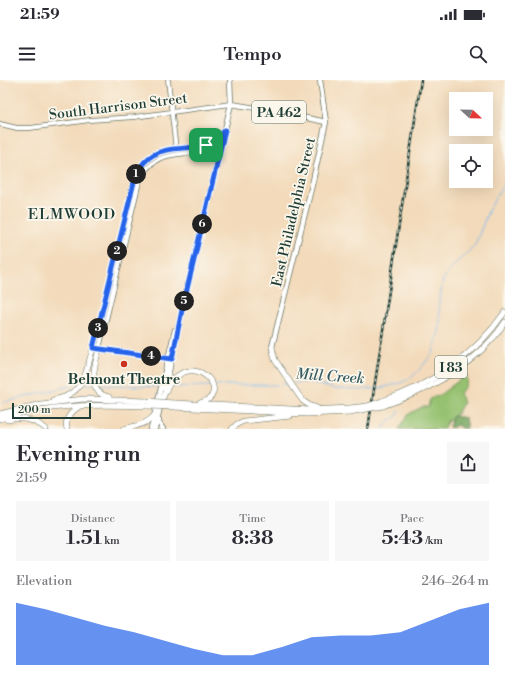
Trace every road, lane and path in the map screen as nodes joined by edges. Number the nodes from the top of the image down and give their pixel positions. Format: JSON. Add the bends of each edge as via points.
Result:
{"nodes":[{"id":1,"x":168,"y":80,"type":"edge"},
{"id":2,"x":320,"y":80,"type":"edge"},
{"id":3,"x":230,"y":81,"type":"edge"},
{"id":4,"x":234,"y":104,"type":"junction"},
{"id":5,"x":172,"y":111,"type":"junction"},
{"id":6,"x":326,"y":122,"type":"junction"},
{"id":7,"x":0,"y":124,"type":"edge"},
{"id":8,"x":225,"y":130,"type":"junction"},
{"id":9,"x":222,"y":142,"type":"junction"},
{"id":10,"x":176,"y":149,"type":"junction"},
{"id":11,"x":177,"y":154,"type":"junction"},
{"id":12,"x":505,"y":312,"type":"edge"},
{"id":13,"x":505,"y":322,"type":"edge"},
{"id":14,"x":272,"y":347,"type":"joint"},
{"id":15,"x":96,"y":349,"type":"junction"},
{"id":16,"x":170,"y":358,"type":"junction"},
{"id":17,"x":166,"y":384,"type":"junction"},
{"id":18,"x":163,"y":393,"type":"junction"},
{"id":19,"x":162,"y":399,"type":"junction"},
{"id":20,"x":126,"y":400,"type":"junction"},
{"id":21,"x":147,"y":403,"type":"junction"},
{"id":22,"x":83,"y":404,"type":"junction"},
{"id":23,"x":195,"y":404,"type":"junction"},
{"id":24,"x":382,"y":404,"type":"junction"},
{"id":25,"x":173,"y":405,"type":"junction"},
{"id":26,"x":35,"y":406,"type":"junction"},
{"id":27,"x":326,"y":409,"type":"junction"},
{"id":28,"x":350,"y":410,"type":"junction"},
{"id":29,"x":0,"y":414,"type":"edge"},
{"id":30,"x":307,"y":414,"type":"junction"},
{"id":31,"x":157,"y":415,"type":"junction"},
{"id":32,"x":0,"y":420,"type":"edge"},
{"id":33,"x":46,"y":429,"type":"edge"},
{"id":34,"x":67,"y":429,"type":"edge"},
{"id":35,"x":124,"y":429,"type":"edge"},
{"id":36,"x":151,"y":429,"type":"edge"},
{"id":37,"x":155,"y":429,"type":"edge"},
{"id":38,"x":163,"y":429,"type":"edge"},
{"id":39,"x":232,"y":429,"type":"edge"}],
"edges":[{"from":1,"to":5,"type":"street"},
{"from":2,"to":6,"type":"main road","name":"East Philadelphia Street","number":"PA 462"},
{"from":3,"to":4,"type":"main road"},
{"from":4,"to":5,"type":"street","name":"South Harrison Street"},
{"from":4,"to":6,"type":"main road","number":"PA 462"},
{"from":4,"to":8,"type":"main road","number":"PA 462"},
{"from":5,"to":7,"type":"street","name":"South Harrison Street","via":[[30,128],[7,127]]},
{"from":5,"to":10,"type":"street"},
{"from":6,"to":14,"type":"main road","name":"East Philadelphia Street"},
{"from":8,"to":9,"type":"main road","number":"PA 462"},
{"from":8,"to":10,"type":"street","via":[[206,145]]},
{"from":9,"to":11,"type":"street","via":[[207,150]]},
{"from":9,"to":16,"type":"main road","number":"PA 462"},
{"from":10,"to":11,"type":"street"},
{"from":10,"to":15,"type":"street","via":[[152,155],[136,174]]},
{"from":11,"to":15,"type":"street","via":[[163,156],[155,161],[147,167],[139,182]]},
{"from":12,"to":24,"type":"highway","number":"I 83","via":[[494,328],[460,361],[436,378]]},
{"from":13,"to":24,"type":"highway","number":"I 83","via":[[492,340],[452,372],[420,392]]},
{"from":14,"to":27,"type":"highway","via":[[275,360],[303,401]]},
{"from":15,"to":16,"type":"main road"},
{"from":15,"to":20,"type":"highway","via":[[93,381],[98,391],[106,397]]},
{"from":15,"to":26,"type":"highway","via":[[84,380],[76,390],[69,395]]},
{"from":16,"to":17,"type":"main road","number":"PA 462"},
{"from":17,"to":18,"type":"highway"},
{"from":17,"to":19,"type":"main road","number":"PA 462"},
{"from":17,"to":23,"type":"highway","via":[[188,371],[200,372],[207,376],[214,390],[208,400]]},
{"from":18,"to":19,"type":"highway"},
{"from":18,"to":31,"type":"main road","number":"PA 462"},
{"from":19,"to":31,"type":"main road","number":"PA 462"},
{"from":20,"to":21,"type":"highway","number":"I 83"},
{"from":20,"to":26,"type":"highway","number":"I 83","via":[[84,399]]},
{"from":21,"to":22,"type":"highway","number":"I 83"},
{"from":21,"to":25,"type":"highway","number":"I 83","bridge":true},
{"from":22,"to":32,"type":"highway","number":"I 83","via":[[16,414]]},
{"from":22,"to":34,"type":"highway","via":[[69,415],[66,421]]},
{"from":23,"to":25,"type":"highway","number":"I 83"},
{"from":23,"to":27,"type":"highway","number":"I 83"},
{"from":24,"to":28,"type":"highway","number":"I 83","bridge":true},
{"from":25,"to":30,"type":"highway","number":"I 83"},
{"from":26,"to":29,"type":"highway","number":"I 83"},
{"from":27,"to":28,"type":"highway","number":"I 83"},
{"from":28,"to":30,"type":"highway","number":"I 83"},
{"from":30,"to":39,"type":"highway","via":[[244,421]]},
{"from":31,"to":35,"type":"highway","via":[[144,424]]},
{"from":31,"to":36,"type":"main road","number":"PA 462"},
{"from":31,"to":37,"type":"main road","number":"PA 462"},
{"from":31,"to":38,"type":"main road"},
{"from":32,"to":33,"type":"highway","via":[[23,418],[34,421]]}]}
